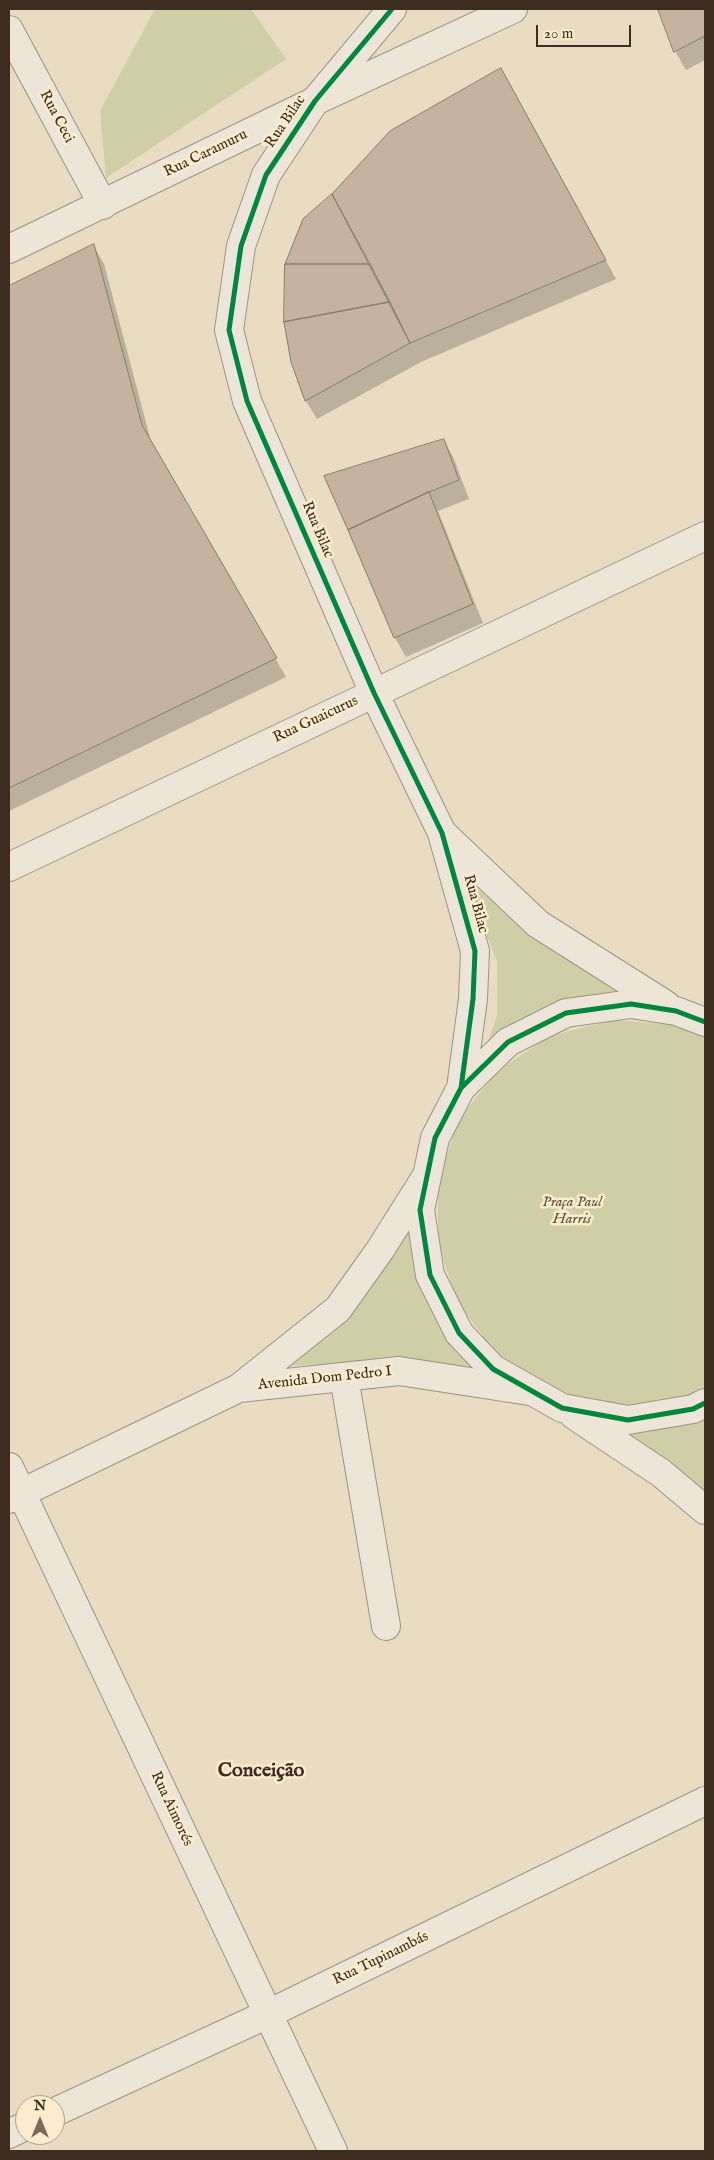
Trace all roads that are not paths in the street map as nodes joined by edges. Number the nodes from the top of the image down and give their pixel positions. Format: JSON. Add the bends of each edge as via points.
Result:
{"nodes":[{"id":1,"x":392,"y":9,"type":"edge"},
{"id":2,"x":513,"y":9,"type":"edge"},
{"id":3,"x":9,"y":30,"type":"edge"},
{"id":4,"x":315,"y":100,"type":"junction"},
{"id":5,"x":103,"y":205,"type":"junction"},
{"id":6,"x":9,"y":250,"type":"edge"},
{"id":7,"x":705,"y":536,"type":"edge"},
{"id":8,"x":374,"y":693,"type":"junction"},
{"id":9,"x":442,"y":834,"type":"junction"},
{"id":10,"x":9,"y":867,"type":"edge"},
{"id":11,"x":676,"y":1011,"type":"junction"},
{"id":12,"x":705,"y":1022,"type":"edge"},
{"id":13,"x":461,"y":1088,"type":"junction"},
{"id":14,"x":426,"y":1177,"type":"junction"},
{"id":15,"x":344,"y":1377,"type":"junction"},
{"id":16,"x":239,"y":1388,"type":"junction"},
{"id":17,"x":529,"y":1391,"type":"junction"},
{"id":18,"x":705,"y":1403,"type":"edge"},
{"id":19,"x":562,"y":1408,"type":"junction"},
{"id":20,"x":9,"y":1467,"type":"edge"},
{"id":21,"x":15,"y":1496,"type":"edge"},
{"id":22,"x":705,"y":1510,"type":"edge"},
{"id":23,"x":386,"y":1626,"type":"dead end"},
{"id":24,"x":705,"y":1801,"type":"edge"},
{"id":25,"x":268,"y":2014,"type":"junction"},
{"id":26,"x":65,"y":2107,"type":"edge"},
{"id":27,"x":333,"y":2151,"type":"edge"}],
"edges":[{"from":1,"to":4,"type":"street","name":"Rua Bilac"},
{"from":2,"to":4,"type":"street","name":"Rua Caramuru"},
{"from":3,"to":5,"type":"street","name":"Rua Ceci"},
{"from":4,"to":5,"type":"street","name":"Rua Caramuru"},
{"from":4,"to":8,"type":"street","name":"Rua Bilac","via":[[266,175],[241,246],[229,330],[247,401]]},
{"from":5,"to":6,"type":"street","name":"Rua Caramuru"},
{"from":7,"to":8,"type":"street","name":"Rua Guaicurus"},
{"from":8,"to":9,"type":"street","name":"Rua Bilac"},
{"from":8,"to":10,"type":"street","name":"Rua Guaicurus"},
{"from":9,"to":11,"type":"street","name":"Rua Bilac","via":[[538,924]]},
{"from":9,"to":13,"type":"street","name":"Rua Bilac","via":[[475,951],[473,999]]},
{"from":11,"to":12,"type":"street"},
{"from":11,"to":13,"type":"street","via":[[631,1004],[566,1013],[508,1042]]},
{"from":13,"to":14,"type":"street","via":[[436,1138]]},
{"from":14,"to":16,"type":"street","name":"Avenida Dom Pedro I","via":[[380,1250],[338,1308]]},
{"from":14,"to":17,"type":"street","via":[[420,1210],[430,1275],[459,1333],[493,1369]]},
{"from":15,"to":16,"type":"street","name":"Avenida Dom Pedro I"},
{"from":15,"to":17,"type":"street","name":"Avenida Dom Pedro I","via":[[400,1372]]},
{"from":15,"to":23,"type":"street"},
{"from":16,"to":21,"type":"street","name":"Avenida Dom Pedro I"},
{"from":17,"to":19,"type":"street"},
{"from":18,"to":19,"type":"street","via":[[693,1410],[628,1420]]},
{"from":19,"to":22,"type":"street","via":[[661,1473]]},
{"from":20,"to":21,"type":"street","name":"Rua Aimorés"},
{"from":21,"to":25,"type":"street","name":"Rua Aimorés"},
{"from":24,"to":25,"type":"street","name":"Rua Tupinambás"},
{"from":25,"to":26,"type":"street","name":"Rua Tupinambás"},
{"from":25,"to":27,"type":"street","name":"Rua Aimorés"}]}
